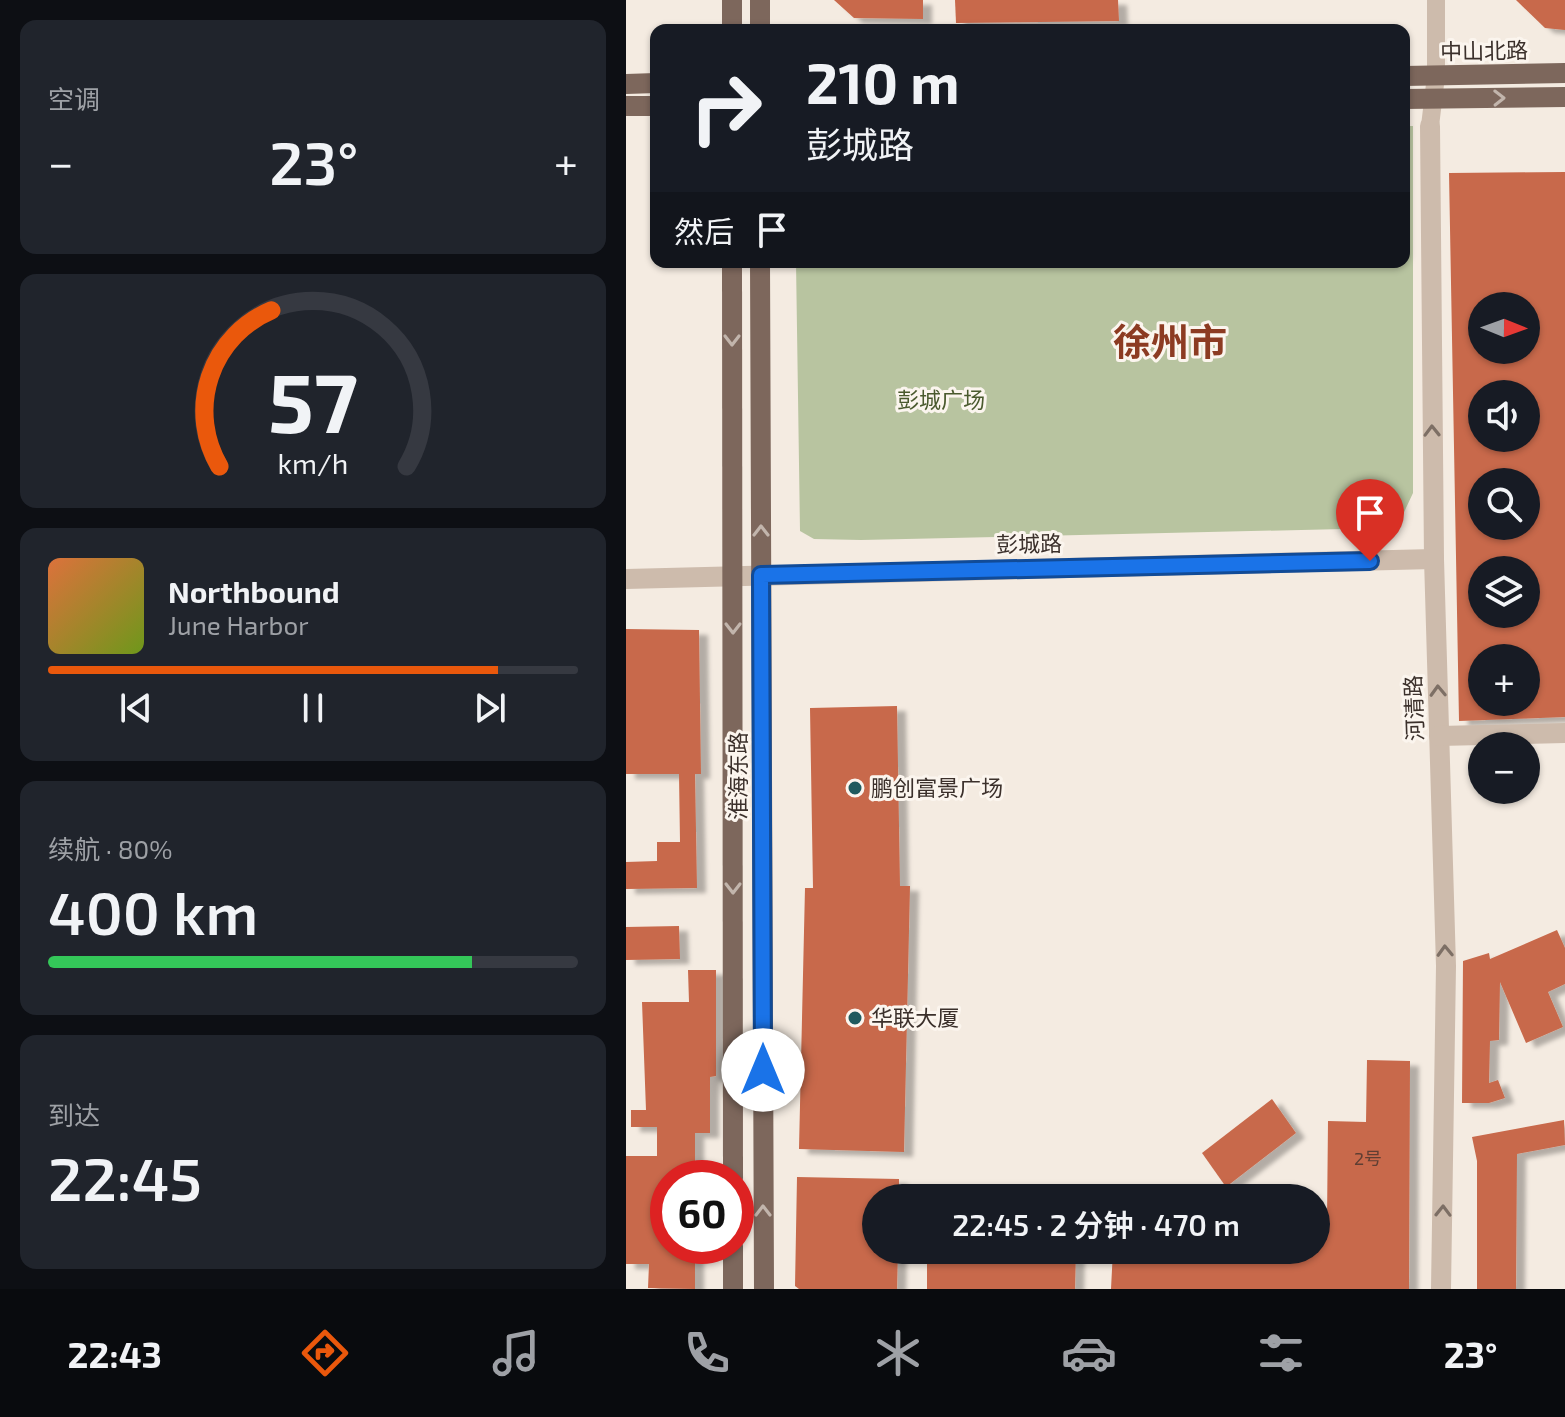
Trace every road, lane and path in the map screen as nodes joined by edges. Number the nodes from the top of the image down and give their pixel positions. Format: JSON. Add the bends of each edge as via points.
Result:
{"nodes":[{"id":1,"x":732,"y":0,"type":"edge"},
{"id":2,"x":760,"y":0,"type":"edge"},
{"id":3,"x":1436,"y":0,"type":"edge"},
{"id":4,"x":732,"y":24,"type":"edge"},
{"id":5,"x":760,"y":24,"type":"edge"},
{"id":6,"x":1565,"y":73,"type":"edge"},
{"id":7,"x":1410,"y":76,"type":"edge"},
{"id":8,"x":1436,"y":76,"type":"junction"},
{"id":9,"x":650,"y":83,"type":"edge"},
{"id":10,"x":626,"y":84,"type":"edge"},
{"id":11,"x":1565,"y":97,"type":"edge"},
{"id":12,"x":1410,"y":99,"type":"edge"},
{"id":13,"x":1434,"y":99,"type":"junction"},
{"id":14,"x":626,"y":106,"type":"edge"},
{"id":15,"x":650,"y":106,"type":"edge"},
{"id":16,"x":1430,"y":126,"type":"joint"},
{"id":17,"x":732,"y":268,"type":"edge"},
{"id":18,"x":760,"y":268,"type":"edge"},
{"id":19,"x":1434,"y":559,"type":"junction"},
{"id":20,"x":761,"y":575,"type":"junction"},
{"id":21,"x":733,"y":576,"type":"junction"},
{"id":22,"x":626,"y":579,"type":"edge"},
{"id":23,"x":1565,"y":733,"type":"edge"},
{"id":24,"x":1439,"y":736,"type":"junction"},
{"id":25,"x":733,"y":1160,"type":"edge"},
{"id":26,"x":733,"y":1264,"type":"edge"},
{"id":27,"x":733,"y":1289,"type":"edge"},
{"id":28,"x":764,"y":1289,"type":"edge"},
{"id":29,"x":1441,"y":1289,"type":"edge"}],
"edges":[{"from":1,"to":4,"type":"main road"},
{"from":2,"to":5,"type":"main road"},
{"from":3,"to":8,"type":"street"},
{"from":6,"to":8,"type":"main road","name":"中山北路"},
{"from":7,"to":8,"type":"main road","name":"中山北路"},
{"from":8,"to":13,"type":"street"},
{"from":9,"to":10,"type":"main road"},
{"from":13,"to":11,"type":"main road","one_way":true},
{"from":12,"to":13,"type":"main road"},
{"from":13,"to":16,"type":"street"},
{"from":14,"to":15,"type":"main road"},
{"from":19,"to":16,"type":"street","name":"河清路","one_way":true},
{"from":17,"to":21,"type":"main road","name":"淮海东路","one_way":true},
{"from":20,"to":18,"type":"main road","name":"淮海东路","one_way":true},
{"from":19,"to":20,"type":"street","name":"彭城路"},
{"from":24,"to":19,"type":"street","name":"河清路","one_way":true},
{"from":20,"to":21,"type":"street","name":"彭城路"},
{"from":28,"to":20,"type":"main road","name":"淮海东路","one_way":true},
{"from":21,"to":22,"type":"street","name":"彭城路"},
{"from":21,"to":25,"type":"main road","name":"淮海东路","one_way":true},
{"from":23,"to":24,"type":"street"},
{"from":29,"to":24,"type":"street","name":"河清路","one_way":true,"via":[[1446,966]]},
{"from":26,"to":27,"type":"main road"}]}
